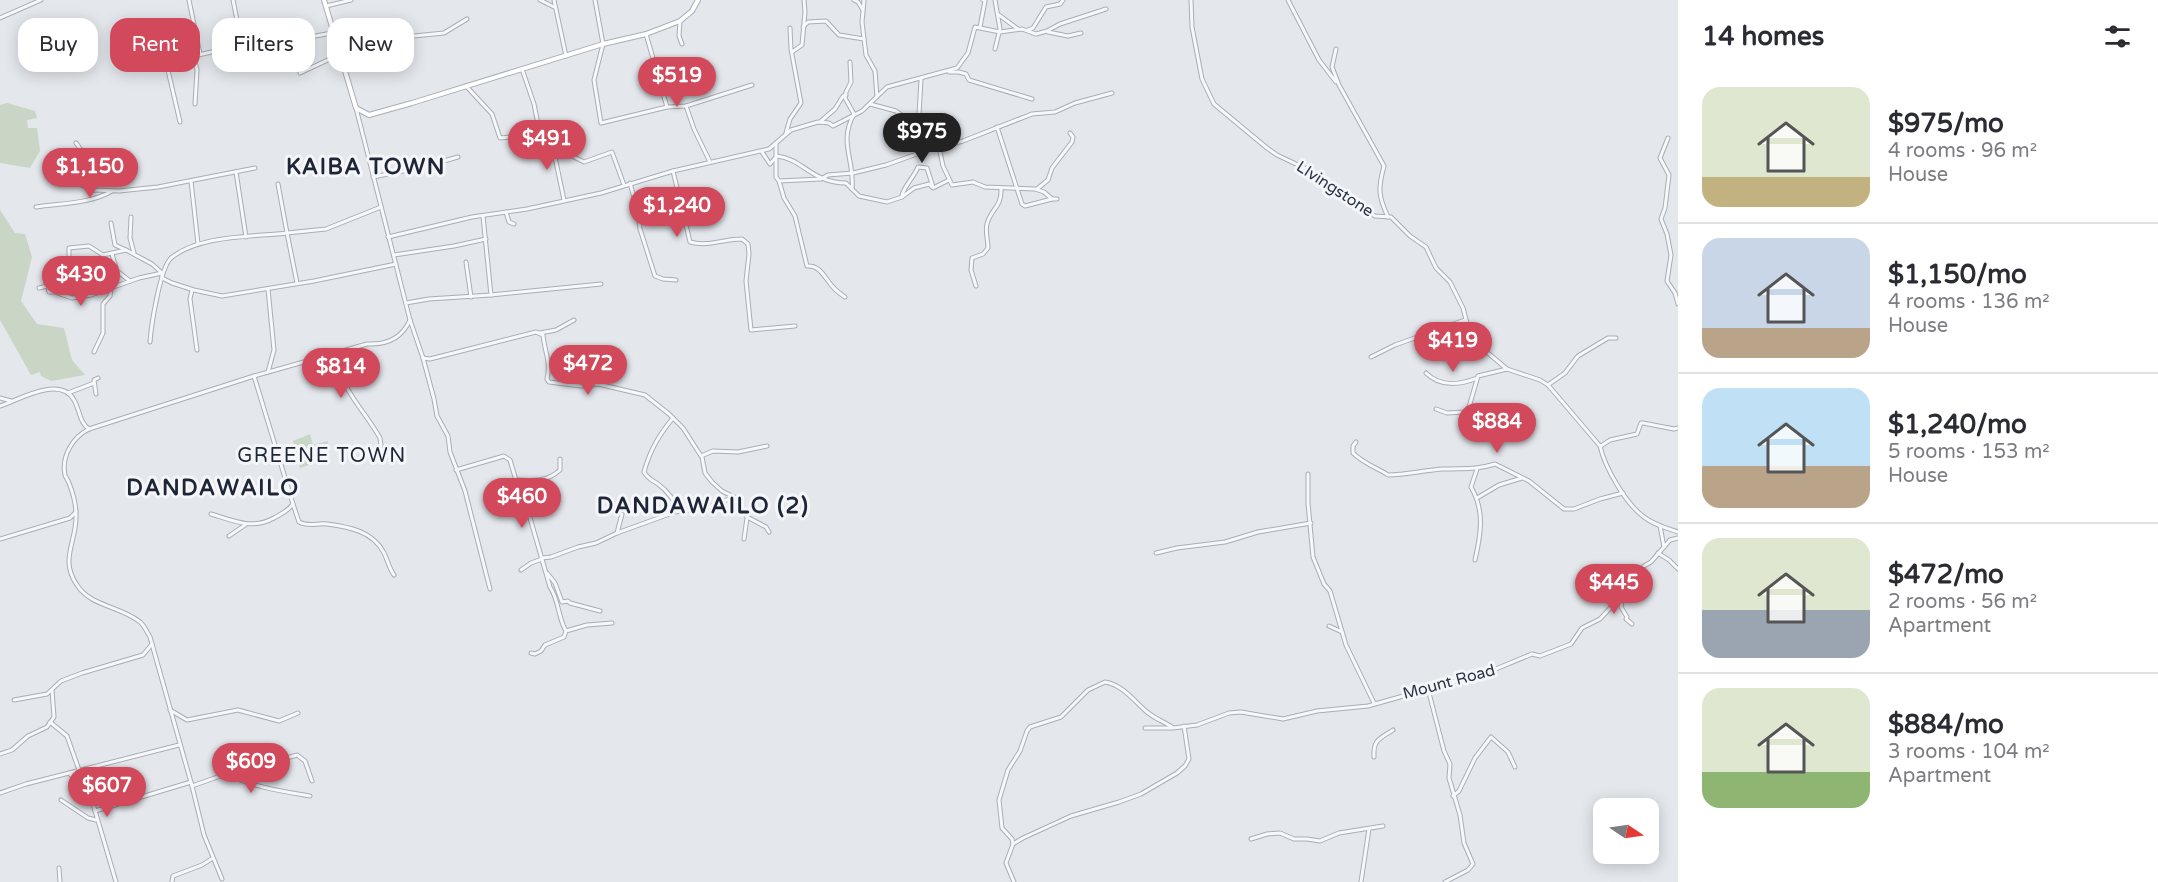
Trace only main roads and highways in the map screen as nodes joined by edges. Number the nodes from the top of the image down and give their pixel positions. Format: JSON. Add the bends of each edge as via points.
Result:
{"nodes":[{"id":1,"x":324,"y":0,"type":"edge"},
{"id":2,"x":698,"y":0,"type":"edge"}],
"edges":[{"from":1,"to":2,"type":"main road","via":[[356,108],[369,115],[646,34],[680,21]]}]}
